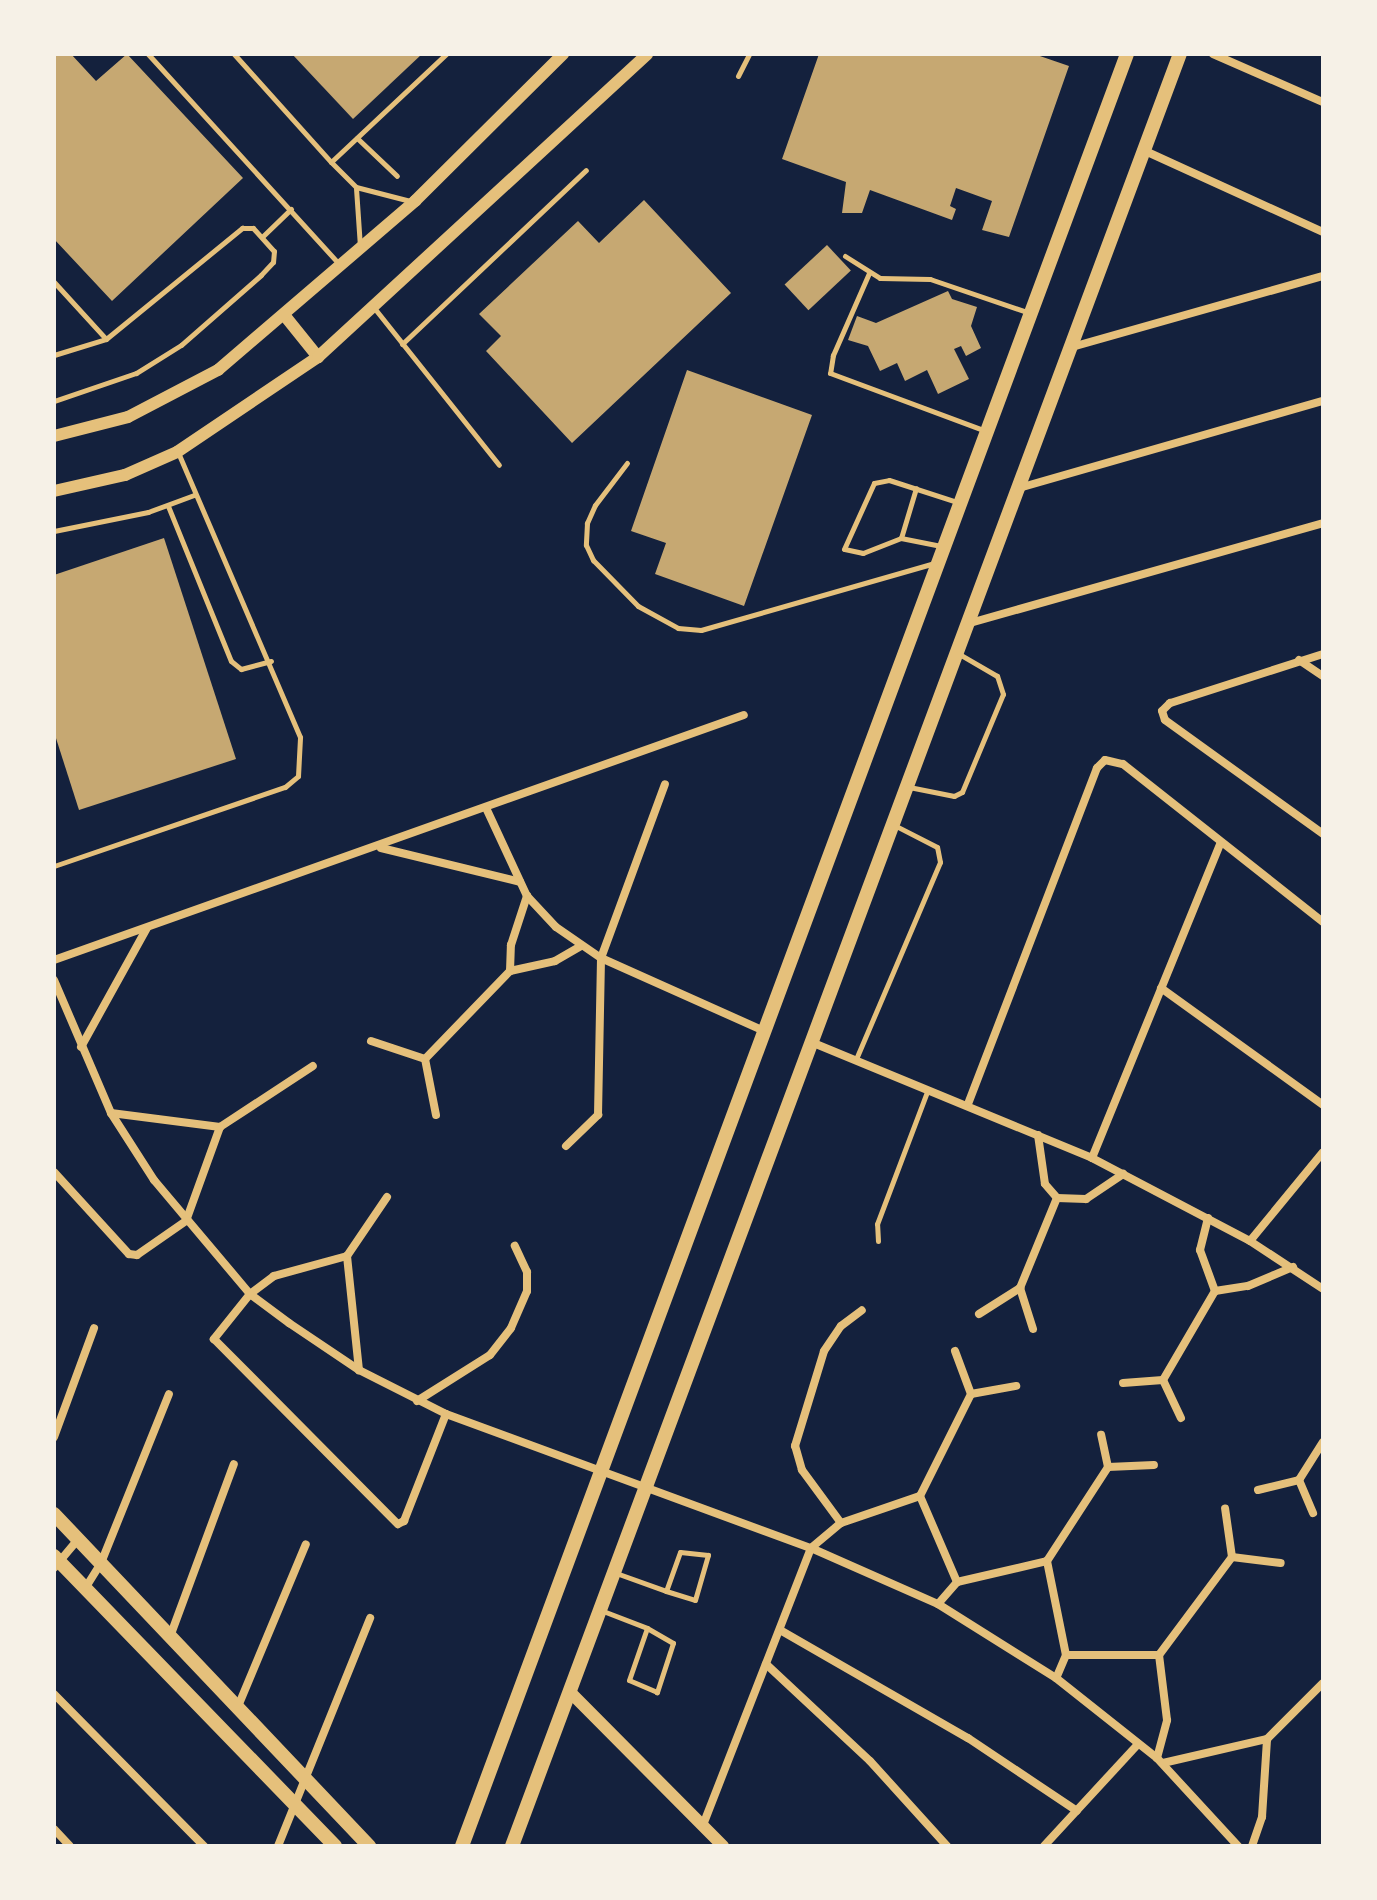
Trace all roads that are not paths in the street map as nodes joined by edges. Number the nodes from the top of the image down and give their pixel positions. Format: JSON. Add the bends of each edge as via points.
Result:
{"nodes":[{"id":1,"x":148,"y":54,"type":"edge"},
{"id":2,"x":234,"y":54,"type":"edge"},
{"id":3,"x":446,"y":54,"type":"edge"},
{"id":4,"x":563,"y":54,"type":"edge"},
{"id":5,"x":647,"y":54,"type":"edge"},
{"id":6,"x":749,"y":54,"type":"edge"},
{"id":7,"x":1127,"y":54,"type":"edge"},
{"id":8,"x":1180,"y":54,"type":"edge"},
{"id":9,"x":1213,"y":54,"type":"edge"},
{"id":10,"x":738,"y":76,"type":"dead end"},
{"id":11,"x":1323,"y":102,"type":"edge"},
{"id":12,"x":357,"y":138,"type":"junction"},
{"id":13,"x":1143,"y":150,"type":"junction"},
{"id":14,"x":331,"y":162,"type":"junction"},
{"id":15,"x":586,"y":170,"type":"dead end"},
{"id":16,"x":397,"y":176,"type":"dead end"},
{"id":17,"x":356,"y":187,"type":"junction"},
{"id":18,"x":415,"y":201,"type":"junction"},
{"id":19,"x":291,"y":209,"type":"junction"},
{"id":20,"x":1323,"y":232,"type":"edge"},
{"id":21,"x":263,"y":236,"type":"junction"},
{"id":22,"x":359,"y":251,"type":"junction"},
{"id":23,"x":845,"y":256,"type":"dead end"},
{"id":24,"x":342,"y":267,"type":"junction"},
{"id":25,"x":869,"y":273,"type":"junction"},
{"id":26,"x":1323,"y":276,"type":"edge"},
{"id":27,"x":54,"y":282,"type":"edge"},
{"id":28,"x":375,"y":309,"type":"junction"},
{"id":29,"x":1032,"y":314,"type":"junction"},
{"id":30,"x":285,"y":316,"type":"junction"},
{"id":31,"x":106,"y":339,"type":"junction"},
{"id":32,"x":402,"y":344,"type":"junction"},
{"id":33,"x":1072,"y":347,"type":"junction"},
{"id":34,"x":54,"y":355,"type":"edge"},
{"id":35,"x":318,"y":357,"type":"junction"},
{"id":36,"x":54,"y":401,"type":"edge"},
{"id":37,"x":1323,"y":401,"type":"edge"},
{"id":38,"x":989,"y":432,"type":"junction"},
{"id":39,"x":54,"y":436,"type":"edge"},
{"id":40,"x":177,"y":452,"type":"junction"},
{"id":41,"x":627,"y":463,"type":"dead end"},
{"id":42,"x":499,"y":465,"type":"dead end"},
{"id":43,"x":916,"y":488,"type":"junction"},
{"id":44,"x":1018,"y":489,"type":"junction"},
{"id":45,"x":54,"y":491,"type":"edge"},
{"id":46,"x":194,"y":495,"type":"junction"},
{"id":47,"x":961,"y":503,"type":"junction"},
{"id":48,"x":168,"y":506,"type":"junction"},
{"id":49,"x":1323,"y":523,"type":"edge"},
{"id":50,"x":54,"y":531,"type":"edge"},
{"id":51,"x":901,"y":538,"type":"junction"},
{"id":52,"x":946,"y":547,"type":"junction"},
{"id":53,"x":940,"y":562,"type":"junction"},
{"id":54,"x":970,"y":623,"type":"junction"},
{"id":55,"x":958,"y":654,"type":"junction"},
{"id":56,"x":1323,"y":654,"type":"edge"},
{"id":57,"x":1299,"y":660,"type":"junction"},
{"id":58,"x":271,"y":661,"type":"junction"},
{"id":59,"x":1323,"y":676,"type":"edge"},
{"id":60,"x":744,"y":715,"type":"dead end"},
{"id":61,"x":665,"y":784,"type":"dead end"},
{"id":62,"x":908,"y":787,"type":"junction"},
{"id":63,"x":487,"y":810,"type":"junction"},
{"id":64,"x":893,"y":825,"type":"junction"},
{"id":65,"x":1323,"y":834,"type":"edge"},
{"id":66,"x":1221,"y":842,"type":"junction"},
{"id":67,"x":380,"y":847,"type":"junction"},
{"id":68,"x":54,"y":866,"type":"edge"},
{"id":69,"x":520,"y":882,"type":"junction"},
{"id":70,"x":527,"y":896,"type":"junction"},
{"id":71,"x":1323,"y":922,"type":"edge"},
{"id":72,"x":147,"y":928,"type":"junction"},
{"id":73,"x":581,"y":946,"type":"junction"},
{"id":74,"x":601,"y":958,"type":"junction"},
{"id":75,"x":54,"y":960,"type":"edge"},
{"id":76,"x":510,"y":971,"type":"junction"},
{"id":77,"x":54,"y":980,"type":"edge"},
{"id":78,"x":1161,"y":988,"type":"junction"},
{"id":79,"x":762,"y":1030,"type":"junction"},
{"id":80,"x":371,"y":1041,"type":"dead end"},
{"id":81,"x":811,"y":1042,"type":"junction"},
{"id":82,"x":81,"y":1047,"type":"junction"},
{"id":83,"x":425,"y":1059,"type":"junction"},
{"id":84,"x":856,"y":1059,"type":"junction"},
{"id":85,"x":313,"y":1066,"type":"dead end"},
{"id":86,"x":929,"y":1088,"type":"junction"},
{"id":87,"x":968,"y":1104,"type":"junction"},
{"id":88,"x":1323,"y":1105,"type":"edge"},
{"id":89,"x":111,"y":1113,"type":"junction"},
{"id":90,"x":436,"y":1115,"type":"dead end"},
{"id":91,"x":220,"y":1127,"type":"junction"},
{"id":92,"x":1038,"y":1135,"type":"junction"},
{"id":93,"x":566,"y":1146,"type":"dead end"},
{"id":94,"x":1323,"y":1152,"type":"edge"},
{"id":95,"x":1092,"y":1158,"type":"junction"},
{"id":96,"x":54,"y":1172,"type":"edge"},
{"id":97,"x":1123,"y":1174,"type":"junction"},
{"id":98,"x":387,"y":1197,"type":"dead end"},
{"id":99,"x":1057,"y":1198,"type":"junction"},
{"id":100,"x":1208,"y":1218,"type":"junction"},
{"id":101,"x":186,"y":1221,"type":"junction"},
{"id":102,"x":878,"y":1241,"type":"dead end"},
{"id":103,"x":1250,"y":1241,"type":"junction"},
{"id":104,"x":515,"y":1246,"type":"dead end"},
{"id":105,"x":347,"y":1256,"type":"junction"},
{"id":106,"x":1293,"y":1267,"type":"junction"},
{"id":107,"x":1020,"y":1288,"type":"junction"},
{"id":108,"x":1323,"y":1289,"type":"edge"},
{"id":109,"x":1215,"y":1291,"type":"junction"},
{"id":110,"x":250,"y":1294,"type":"junction"},
{"id":111,"x":862,"y":1310,"type":"dead end"},
{"id":112,"x":979,"y":1314,"type":"dead end"},
{"id":113,"x":94,"y":1328,"type":"dead end"},
{"id":114,"x":1033,"y":1329,"type":"dead end"},
{"id":115,"x":955,"y":1351,"type":"dead end"},
{"id":116,"x":359,"y":1370,"type":"junction"},
{"id":117,"x":1163,"y":1380,"type":"junction"},
{"id":118,"x":1123,"y":1383,"type":"dead end"},
{"id":119,"x":1016,"y":1386,"type":"dead end"},
{"id":120,"x":169,"y":1394,"type":"dead end"},
{"id":121,"x":971,"y":1394,"type":"junction"},
{"id":122,"x":417,"y":1401,"type":"junction"},
{"id":123,"x":446,"y":1414,"type":"junction"},
{"id":124,"x":1181,"y":1418,"type":"dead end"},
{"id":125,"x":1101,"y":1435,"type":"dead end"},
{"id":126,"x":54,"y":1437,"type":"edge"},
{"id":127,"x":1323,"y":1442,"type":"edge"},
{"id":128,"x":234,"y":1464,"type":"dead end"},
{"id":129,"x":1154,"y":1465,"type":"dead end"},
{"id":130,"x":1108,"y":1467,"type":"junction"},
{"id":131,"x":601,"y":1470,"type":"junction"},
{"id":132,"x":1299,"y":1480,"type":"junction"},
{"id":133,"x":646,"y":1486,"type":"junction"},
{"id":134,"x":1258,"y":1490,"type":"dead end"},
{"id":135,"x":920,"y":1496,"type":"junction"},
{"id":136,"x":1225,"y":1508,"type":"dead end"},
{"id":137,"x":1313,"y":1513,"type":"dead end"},
{"id":138,"x":54,"y":1514,"type":"edge"},
{"id":139,"x":841,"y":1523,"type":"junction"},
{"id":140,"x":78,"y":1539,"type":"junction"},
{"id":141,"x":306,"y":1544,"type":"dead end"},
{"id":142,"x":811,"y":1548,"type":"junction"},
{"id":143,"x":1232,"y":1557,"type":"junction"},
{"id":144,"x":1047,"y":1561,"type":"junction"},
{"id":145,"x":56,"y":1562,"type":"edge"},
{"id":146,"x":101,"y":1563,"type":"junction"},
{"id":147,"x":1281,"y":1563,"type":"dead end"},
{"id":148,"x":615,"y":1573,"type":"junction"},
{"id":149,"x":957,"y":1582,"type":"junction"},
{"id":150,"x":86,"y":1587,"type":"junction"},
{"id":151,"x":666,"y":1591,"type":"junction"},
{"id":152,"x":938,"y":1604,"type":"junction"},
{"id":153,"x":602,"y":1610,"type":"junction"},
{"id":154,"x":370,"y":1618,"type":"dead end"},
{"id":155,"x":647,"y":1628,"type":"junction"},
{"id":156,"x":780,"y":1630,"type":"junction"},
{"id":157,"x":171,"y":1634,"type":"junction"},
{"id":158,"x":1066,"y":1655,"type":"junction"},
{"id":159,"x":1159,"y":1655,"type":"junction"},
{"id":160,"x":766,"y":1664,"type":"junction"},
{"id":161,"x":1056,"y":1678,"type":"junction"},
{"id":162,"x":1323,"y":1683,"type":"edge"},
{"id":163,"x":571,"y":1693,"type":"junction"},
{"id":164,"x":54,"y":1694,"type":"edge"},
{"id":165,"x":239,"y":1704,"type":"junction"},
{"id":166,"x":1267,"y":1739,"type":"junction"},
{"id":167,"x":1138,"y":1744,"type":"junction"},
{"id":168,"x":1160,"y":1760,"type":"junction"},
{"id":169,"x":307,"y":1779,"type":"junction"},
{"id":170,"x":297,"y":1803,"type":"junction"},
{"id":171,"x":1077,"y":1811,"type":"junction"},
{"id":172,"x":703,"y":1825,"type":"junction"},
{"id":173,"x":54,"y":1829,"type":"edge"},
{"id":174,"x":70,"y":1846,"type":"edge"},
{"id":175,"x":204,"y":1846,"type":"edge"},
{"id":176,"x":278,"y":1846,"type":"edge"},
{"id":177,"x":335,"y":1846,"type":"edge"},
{"id":178,"x":369,"y":1846,"type":"edge"},
{"id":179,"x":462,"y":1846,"type":"edge"},
{"id":180,"x":512,"y":1846,"type":"edge"},
{"id":181,"x":723,"y":1846,"type":"edge"},
{"id":182,"x":947,"y":1846,"type":"edge"},
{"id":183,"x":1044,"y":1846,"type":"edge"},
{"id":184,"x":1238,"y":1846,"type":"edge"},
{"id":185,"x":1252,"y":1846,"type":"edge"}],
"edges":[{"from":1,"to":19,"type":"lane"},
{"from":2,"to":14,"type":"lane"},
{"from":3,"to":12,"type":"lane"},
{"from":4,"to":18,"type":"street"},
{"from":5,"to":28,"type":"street"},
{"from":6,"to":10,"type":"lane"},
{"from":7,"to":29,"type":"main road"},
{"from":8,"to":13,"type":"main road"},
{"from":9,"to":11,"type":"street"},
{"from":12,"to":14,"type":"lane"},
{"from":12,"to":16,"type":"lane"},
{"from":13,"to":20,"type":"street"},
{"from":13,"to":33,"type":"main road"},
{"from":14,"to":17,"type":"lane"},
{"from":15,"to":32,"type":"lane"},
{"from":17,"to":18,"type":"lane"},
{"from":17,"to":22,"type":"lane"},
{"from":18,"to":22,"type":"street"},
{"from":19,"to":21,"type":"lane"},
{"from":19,"to":24,"type":"lane"},
{"from":21,"to":31,"type":"lane","via":[[242,228]]},
{"from":21,"to":36,"type":"lane","via":[[274,251],[273,262],[181,345],[136,373]]},
{"from":22,"to":24,"type":"street"},
{"from":23,"to":25,"type":"lane"},
{"from":24,"to":30,"type":"street"},
{"from":25,"to":29,"type":"lane","via":[[888,279],[930,279]]},
{"from":25,"to":38,"type":"lane","via":[[830,373]]},
{"from":26,"to":33,"type":"street"},
{"from":27,"to":31,"type":"lane"},
{"from":28,"to":32,"type":"lane"},
{"from":28,"to":35,"type":"street"},
{"from":29,"to":38,"type":"main road"},
{"from":30,"to":35,"type":"street"},
{"from":30,"to":39,"type":"street","via":[[179,394],[86,431]]},
{"from":31,"to":34,"type":"lane"},
{"from":32,"to":42,"type":"lane"},
{"from":33,"to":44,"type":"main road"},
{"from":35,"to":40,"type":"street"},
{"from":37,"to":44,"type":"street"},
{"from":38,"to":47,"type":"main road"},
{"from":40,"to":45,"type":"street","via":[[125,475]]},
{"from":40,"to":46,"type":"lane"},
{"from":41,"to":53,"type":"lane","via":[[595,505],[586,545],[593,560],[638,606],[678,628],[701,630]]},
{"from":43,"to":47,"type":"lane"},
{"from":43,"to":51,"type":"lane"},
{"from":43,"to":51,"type":"lane","via":[[889,480],[874,483],[844,549],[863,553]]},
{"from":44,"to":54,"type":"main road"},
{"from":46,"to":48,"type":"lane"},
{"from":46,"to":58,"type":"lane"},
{"from":47,"to":52,"type":"main road"},
{"from":48,"to":50,"type":"lane"},
{"from":48,"to":58,"type":"lane","via":[[231,661],[241,669]]},
{"from":49,"to":54,"type":"street"},
{"from":51,"to":52,"type":"lane"},
{"from":52,"to":53,"type":"main road"},
{"from":53,"to":79,"type":"main road"},
{"from":54,"to":55,"type":"main road"},
{"from":55,"to":62,"type":"main road"},
{"from":55,"to":62,"type":"lane","via":[[997,676],[1003,694],[962,792],[954,796]]},
{"from":56,"to":57,"type":"street"},
{"from":57,"to":59,"type":"street"},
{"from":57,"to":65,"type":"street","via":[[1170,703],[1162,711],[1165,720]]},
{"from":58,"to":68,"type":"lane","via":[[300,737],[298,776],[285,787]]},
{"from":60,"to":63,"type":"street"},
{"from":61,"to":74,"type":"street"},
{"from":62,"to":64,"type":"main road"},
{"from":63,"to":67,"type":"street"},
{"from":63,"to":69,"type":"street"},
{"from":64,"to":81,"type":"main road"},
{"from":64,"to":84,"type":"lane","via":[[937,847],[940,862]]},
{"from":66,"to":71,"type":"street"},
{"from":66,"to":78,"type":"street"},
{"from":66,"to":87,"type":"street","via":[[1123,764],[1105,760],[1097,768]]},
{"from":67,"to":69,"type":"street"},
{"from":67,"to":72,"type":"street"},
{"from":69,"to":70,"type":"street"},
{"from":70,"to":73,"type":"street"},
{"from":70,"to":76,"type":"street","via":[[511,945]]},
{"from":72,"to":75,"type":"street"},
{"from":72,"to":82,"type":"street"},
{"from":73,"to":74,"type":"street"},
{"from":73,"to":76,"type":"street","via":[[555,961]]},
{"from":74,"to":79,"type":"street"},
{"from":74,"to":93,"type":"street","via":[[602,1095],[598,1115]]},
{"from":76,"to":83,"type":"street"},
{"from":77,"to":82,"type":"street"},
{"from":78,"to":88,"type":"street"},
{"from":78,"to":95,"type":"street"},
{"from":79,"to":131,"type":"main road"},
{"from":80,"to":83,"type":"street"},
{"from":81,"to":84,"type":"street"},
{"from":81,"to":133,"type":"main road"},
{"from":82,"to":89,"type":"street"},
{"from":83,"to":90,"type":"street"},
{"from":84,"to":86,"type":"street"},
{"from":85,"to":91,"type":"street"},
{"from":86,"to":87,"type":"street"},
{"from":86,"to":102,"type":"lane","via":[[877,1224]]},
{"from":87,"to":92,"type":"street"},
{"from":89,"to":91,"type":"street"},
{"from":89,"to":101,"type":"street"},
{"from":91,"to":101,"type":"street"},
{"from":92,"to":95,"type":"street"},
{"from":92,"to":99,"type":"street","via":[[1042,1176]]},
{"from":94,"to":103,"type":"street"},
{"from":95,"to":97,"type":"street"},
{"from":96,"to":101,"type":"street","via":[[133,1256]]},
{"from":97,"to":99,"type":"street","via":[[1086,1199]]},
{"from":97,"to":100,"type":"street"},
{"from":98,"to":105,"type":"street"},
{"from":99,"to":107,"type":"street"},
{"from":100,"to":103,"type":"street"},
{"from":100,"to":109,"type":"street","via":[[1200,1250]]},
{"from":101,"to":110,"type":"street"},
{"from":103,"to":106,"type":"street"},
{"from":104,"to":122,"type":"street","via":[[527,1272],[527,1291],[511,1328],[490,1355]]},
{"from":105,"to":110,"type":"street","via":[[294,1267]]},
{"from":105,"to":116,"type":"street"},
{"from":106,"to":108,"type":"street"},
{"from":106,"to":109,"type":"street","via":[[1248,1286]]},
{"from":107,"to":112,"type":"street"},
{"from":107,"to":114,"type":"street"},
{"from":109,"to":117,"type":"street"},
{"from":110,"to":116,"type":"street"},
{"from":110,"to":123,"type":"street","via":[[220,1328],[216,1345],[398,1524],[404,1521]]},
{"from":111,"to":139,"type":"street","via":[[841,1326],[824,1351],[795,1446],[802,1470]]},
{"from":113,"to":126,"type":"street"},
{"from":115,"to":121,"type":"street"},
{"from":116,"to":122,"type":"street"},
{"from":117,"to":118,"type":"street"},
{"from":117,"to":124,"type":"street"},
{"from":119,"to":121,"type":"street"},
{"from":120,"to":146,"type":"street"},
{"from":121,"to":135,"type":"street"},
{"from":122,"to":123,"type":"street"},
{"from":123,"to":131,"type":"street"},
{"from":125,"to":130,"type":"street"},
{"from":127,"to":132,"type":"street"},
{"from":128,"to":157,"type":"street"},
{"from":129,"to":130,"type":"street"},
{"from":130,"to":144,"type":"street"},
{"from":131,"to":133,"type":"street"},
{"from":131,"to":179,"type":"main road"},
{"from":132,"to":134,"type":"street"},
{"from":132,"to":137,"type":"street"},
{"from":133,"to":142,"type":"street"},
{"from":133,"to":148,"type":"main road"},
{"from":135,"to":139,"type":"street"},
{"from":135,"to":149,"type":"street"},
{"from":136,"to":143,"type":"street"},
{"from":138,"to":140,"type":"main road"},
{"from":139,"to":142,"type":"street"},
{"from":140,"to":145,"type":"street"},
{"from":140,"to":146,"type":"main road"},
{"from":141,"to":165,"type":"street"},
{"from":142,"to":152,"type":"street"},
{"from":142,"to":156,"type":"street"},
{"from":143,"to":147,"type":"street"},
{"from":143,"to":159,"type":"street"},
{"from":144,"to":149,"type":"street"},
{"from":144,"to":158,"type":"street"},
{"from":145,"to":150,"type":"main road"},
{"from":146,"to":150,"type":"street"},
{"from":146,"to":157,"type":"main road"},
{"from":148,"to":151,"type":"lane"},
{"from":148,"to":153,"type":"main road"},
{"from":149,"to":152,"type":"street"},
{"from":150,"to":170,"type":"main road"},
{"from":151,"to":151,"type":"lane","via":[[697,1599],[708,1555],[680,1552]]},
{"from":152,"to":161,"type":"street"},
{"from":153,"to":155,"type":"lane"},
{"from":153,"to":163,"type":"main road"},
{"from":154,"to":169,"type":"street"},
{"from":155,"to":155,"type":"lane","via":[[674,1646],[657,1692],[629,1680]]},
{"from":156,"to":160,"type":"street"},
{"from":156,"to":171,"type":"street","via":[[968,1738]]},
{"from":157,"to":165,"type":"main road"},
{"from":158,"to":159,"type":"street"},
{"from":158,"to":161,"type":"street"},
{"from":159,"to":168,"type":"street","via":[[1167,1720]]},
{"from":160,"to":172,"type":"street"},
{"from":160,"to":182,"type":"street","via":[[870,1761]]},
{"from":161,"to":167,"type":"street"},
{"from":162,"to":166,"type":"street"},
{"from":163,"to":172,"type":"street"},
{"from":163,"to":180,"type":"main road"},
{"from":164,"to":175,"type":"street"},
{"from":165,"to":169,"type":"main road"},
{"from":166,"to":168,"type":"street"},
{"from":166,"to":185,"type":"street","via":[[1262,1817]]},
{"from":167,"to":168,"type":"street"},
{"from":167,"to":171,"type":"street"},
{"from":168,"to":184,"type":"street"},
{"from":169,"to":170,"type":"street"},
{"from":169,"to":178,"type":"main road"},
{"from":170,"to":176,"type":"street"},
{"from":170,"to":177,"type":"main road"},
{"from":171,"to":183,"type":"street"},
{"from":172,"to":181,"type":"street"},
{"from":173,"to":174,"type":"street"}]}
